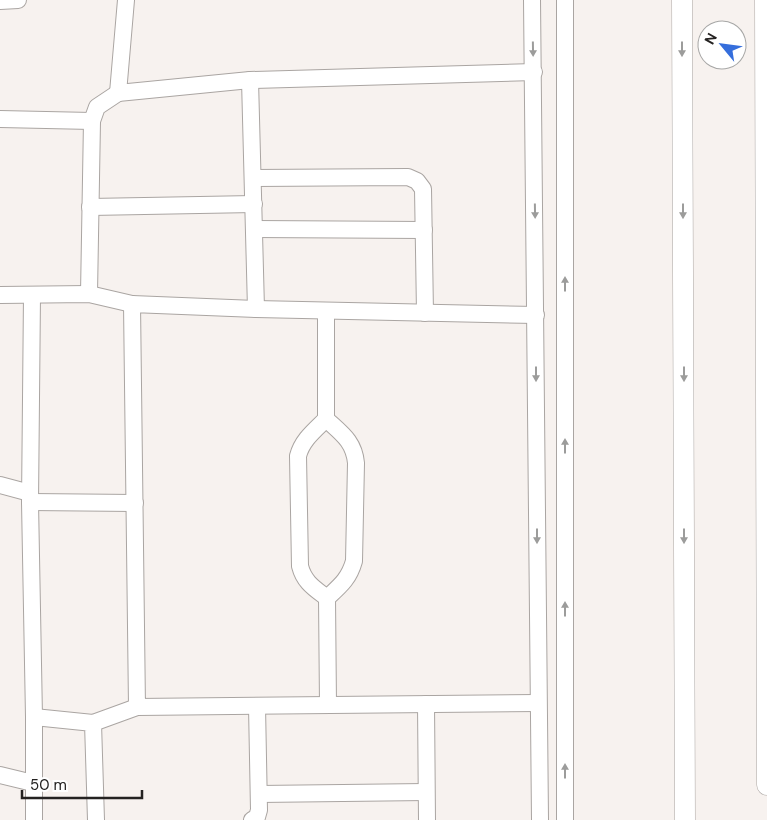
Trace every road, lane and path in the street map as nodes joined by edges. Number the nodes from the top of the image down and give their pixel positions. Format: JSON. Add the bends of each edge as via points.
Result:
{"nodes":[{"id":1,"x":18,"y":0,"type":"edge"},
{"id":2,"x":126,"y":0,"type":"edge"},
{"id":3,"x":532,"y":0,"type":"edge"},
{"id":4,"x":565,"y":0,"type":"edge"},
{"id":5,"x":682,"y":0,"type":"edge"},
{"id":6,"x":765,"y":0,"type":"edge"},
{"id":7,"x":0,"y":1,"type":"edge"},
{"id":8,"x":534,"y":72,"type":"junction"},
{"id":9,"x":250,"y":80,"type":"junction"},
{"id":10,"x":118,"y":93,"type":"junction"},
{"id":11,"x":0,"y":119,"type":"edge"},
{"id":12,"x":92,"y":121,"type":"junction"},
{"id":13,"x":253,"y":178,"type":"junction"},
{"id":14,"x":254,"y":204,"type":"junction"},
{"id":15,"x":90,"y":207,"type":"junction"},
{"id":16,"x":255,"y":229,"type":"junction"},
{"id":17,"x":424,"y":230,"type":"junction"},
{"id":18,"x":89,"y":294,"type":"junction"},
{"id":19,"x":32,"y":295,"type":"junction"},
{"id":20,"x":0,"y":296,"type":"edge"},
{"id":21,"x":132,"y":304,"type":"junction"},
{"id":22,"x":256,"y":309,"type":"junction"},
{"id":23,"x":326,"y":311,"type":"junction"},
{"id":24,"x":425,"y":313,"type":"junction"},
{"id":25,"x":536,"y":315,"type":"junction"},
{"id":26,"x":326,"y":419,"type":"junction"},
{"id":27,"x":0,"y":485,"type":"edge"},
{"id":28,"x":30,"y":497,"type":"junction"},
{"id":29,"x":135,"y":503,"type":"junction"},
{"id":30,"x":327,"y":598,"type":"junction"},
{"id":31,"x":538,"y":703,"type":"junction"},
{"id":32,"x":426,"y":704,"type":"junction"},
{"id":33,"x":328,"y":705,"type":"junction"},
{"id":34,"x":257,"y":706,"type":"junction"},
{"id":35,"x":137,"y":707,"type":"junction"},
{"id":36,"x":34,"y":717,"type":"junction"},
{"id":37,"x":93,"y":723,"type":"junction"},
{"id":38,"x":0,"y":775,"type":"edge"},
{"id":39,"x":33,"y":783,"type":"junction"},
{"id":40,"x":767,"y":785,"type":"edge"},
{"id":41,"x":426,"y":792,"type":"junction"},
{"id":42,"x":260,"y":794,"type":"junction"},
{"id":43,"x":34,"y":820,"type":"edge"},
{"id":44,"x":96,"y":820,"type":"edge"},
{"id":45,"x":252,"y":820,"type":"edge"},
{"id":46,"x":427,"y":820,"type":"edge"},
{"id":47,"x":540,"y":820,"type":"edge"},
{"id":48,"x":565,"y":820,"type":"edge"},
{"id":49,"x":685,"y":820,"type":"edge"}],
"edges":[{"from":1,"to":7,"type":"street"},
{"from":2,"to":10,"type":"street"},
{"from":3,"to":8,"type":"street","one_way":true},
{"from":48,"to":4,"type":"street","one_way":true},
{"from":5,"to":49,"type":"main road","one_way":true},
{"from":6,"to":40,"type":"main road"},
{"from":8,"to":9,"type":"street"},
{"from":8,"to":25,"type":"street","one_way":true},
{"from":9,"to":10,"type":"street"},
{"from":9,"to":13,"type":"street"},
{"from":10,"to":12,"type":"street","via":[[97,106]]},
{"from":11,"to":12,"type":"street"},
{"from":12,"to":15,"type":"street"},
{"from":13,"to":14,"type":"street"},
{"from":13,"to":17,"type":"street","via":[[408,177],[423,189]]},
{"from":14,"to":15,"type":"street"},
{"from":14,"to":16,"type":"street"},
{"from":15,"to":18,"type":"street"},
{"from":16,"to":17,"type":"street"},
{"from":16,"to":22,"type":"street"},
{"from":17,"to":24,"type":"street"},
{"from":18,"to":19,"type":"street"},
{"from":18,"to":21,"type":"street"},
{"from":19,"to":20,"type":"street"},
{"from":19,"to":28,"type":"street"},
{"from":21,"to":22,"type":"street"},
{"from":21,"to":29,"type":"street"},
{"from":22,"to":23,"type":"street"},
{"from":23,"to":24,"type":"street"},
{"from":23,"to":26,"type":"street"},
{"from":24,"to":25,"type":"street"},
{"from":25,"to":31,"type":"street","one_way":true},
{"from":26,"to":30,"type":"street","via":[[349,440],[356,463],[354,561],[342,584]]},
{"from":26,"to":30,"type":"street","via":[[300,447],[298,456],[302,576]]},
{"from":27,"to":28,"type":"street"},
{"from":28,"to":29,"type":"street"},
{"from":28,"to":36,"type":"street"},
{"from":29,"to":35,"type":"street"},
{"from":30,"to":33,"type":"street"},
{"from":31,"to":32,"type":"street"},
{"from":31,"to":47,"type":"street"},
{"from":32,"to":33,"type":"street"},
{"from":32,"to":41,"type":"street"},
{"from":33,"to":34,"type":"street"},
{"from":34,"to":35,"type":"street"},
{"from":34,"to":42,"type":"street"},
{"from":35,"to":37,"type":"street"},
{"from":36,"to":37,"type":"street"},
{"from":36,"to":39,"type":"street"},
{"from":37,"to":44,"type":"street"},
{"from":38,"to":39,"type":"street"},
{"from":39,"to":43,"type":"street"},
{"from":41,"to":42,"type":"street"},
{"from":41,"to":46,"type":"street"},
{"from":42,"to":45,"type":"street","via":[[257,817]]}]}
